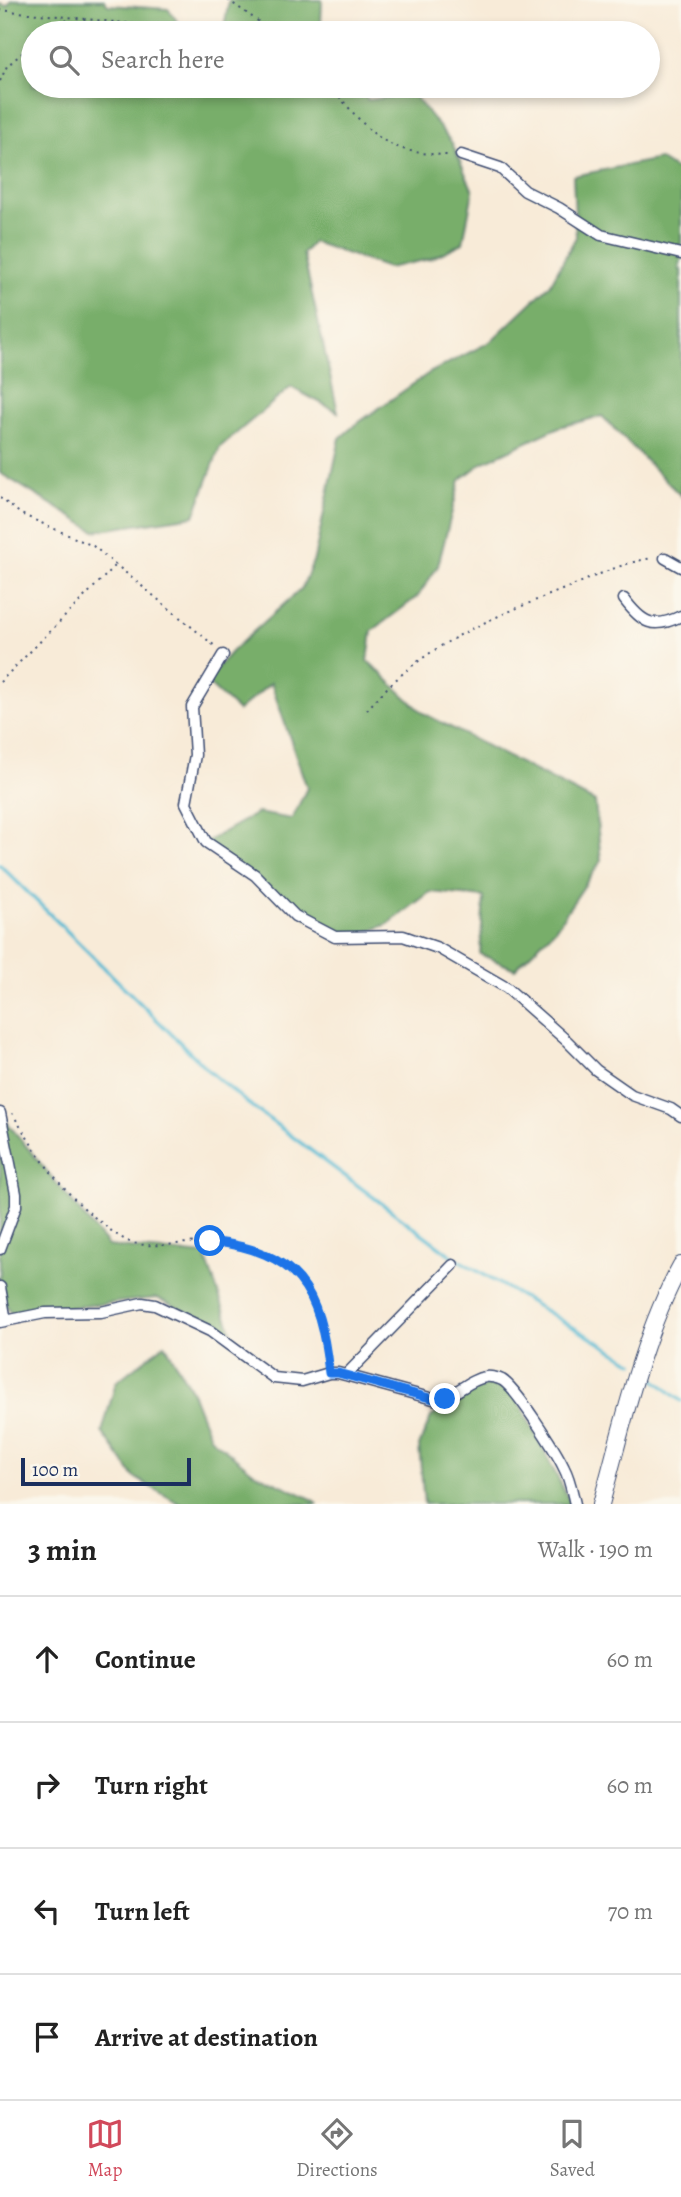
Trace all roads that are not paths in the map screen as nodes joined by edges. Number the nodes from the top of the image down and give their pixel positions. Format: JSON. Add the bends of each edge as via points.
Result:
{"nodes":[{"id":1,"x":461,"y":155,"type":"road end"},
{"id":2,"x":681,"y":254,"type":"edge"},
{"id":3,"x":665,"y":558,"type":"road end"},
{"id":4,"x":681,"y":567,"type":"edge"},
{"id":5,"x":624,"y":599,"type":"dead end"},
{"id":6,"x":681,"y":616,"type":"edge"},
{"id":7,"x":223,"y":655,"type":"road end"},
{"id":8,"x":5,"y":1111,"type":"edge"},
{"id":9,"x":681,"y":1116,"type":"edge"},
{"id":10,"x":0,"y":1249,"type":"edge"},
{"id":11,"x":453,"y":1265,"type":"dead end"},
{"id":12,"x":681,"y":1265,"type":"edge"},
{"id":13,"x":0,"y":1287,"type":"edge"},
{"id":14,"x":3,"y":1322,"type":"edge"},
{"id":15,"x":346,"y":1376,"type":"junction"},
{"id":16,"x":575,"y":1504,"type":"edge"},
{"id":17,"x":601,"y":1504,"type":"edge"}],
"edges":[{"from":1,"to":2,"type":"street","via":[[500,168],[525,191],[601,235]]},
{"from":3,"to":4,"type":"street"},
{"from":5,"to":6,"type":"street","via":[[652,624],[662,625]]},
{"from":7,"to":9,"type":"street","via":[[192,707],[195,755],[186,803],[206,842],[255,875],[295,916],[335,937],[404,936],[439,948],[507,988],[596,1070],[632,1095]]},
{"from":8,"to":10,"type":"street","via":[[16,1206]]},
{"from":11,"to":15,"type":"street"},
{"from":12,"to":17,"type":"main road","via":[[643,1357]]},
{"from":13,"to":14,"type":"street"},
{"from":14,"to":15,"type":"street","via":[[45,1313],[155,1305],[210,1331],[274,1378],[302,1381],[329,1373]]},
{"from":15,"to":16,"type":"street","via":[[437,1400],[485,1377],[502,1380],[555,1451]]}]}
